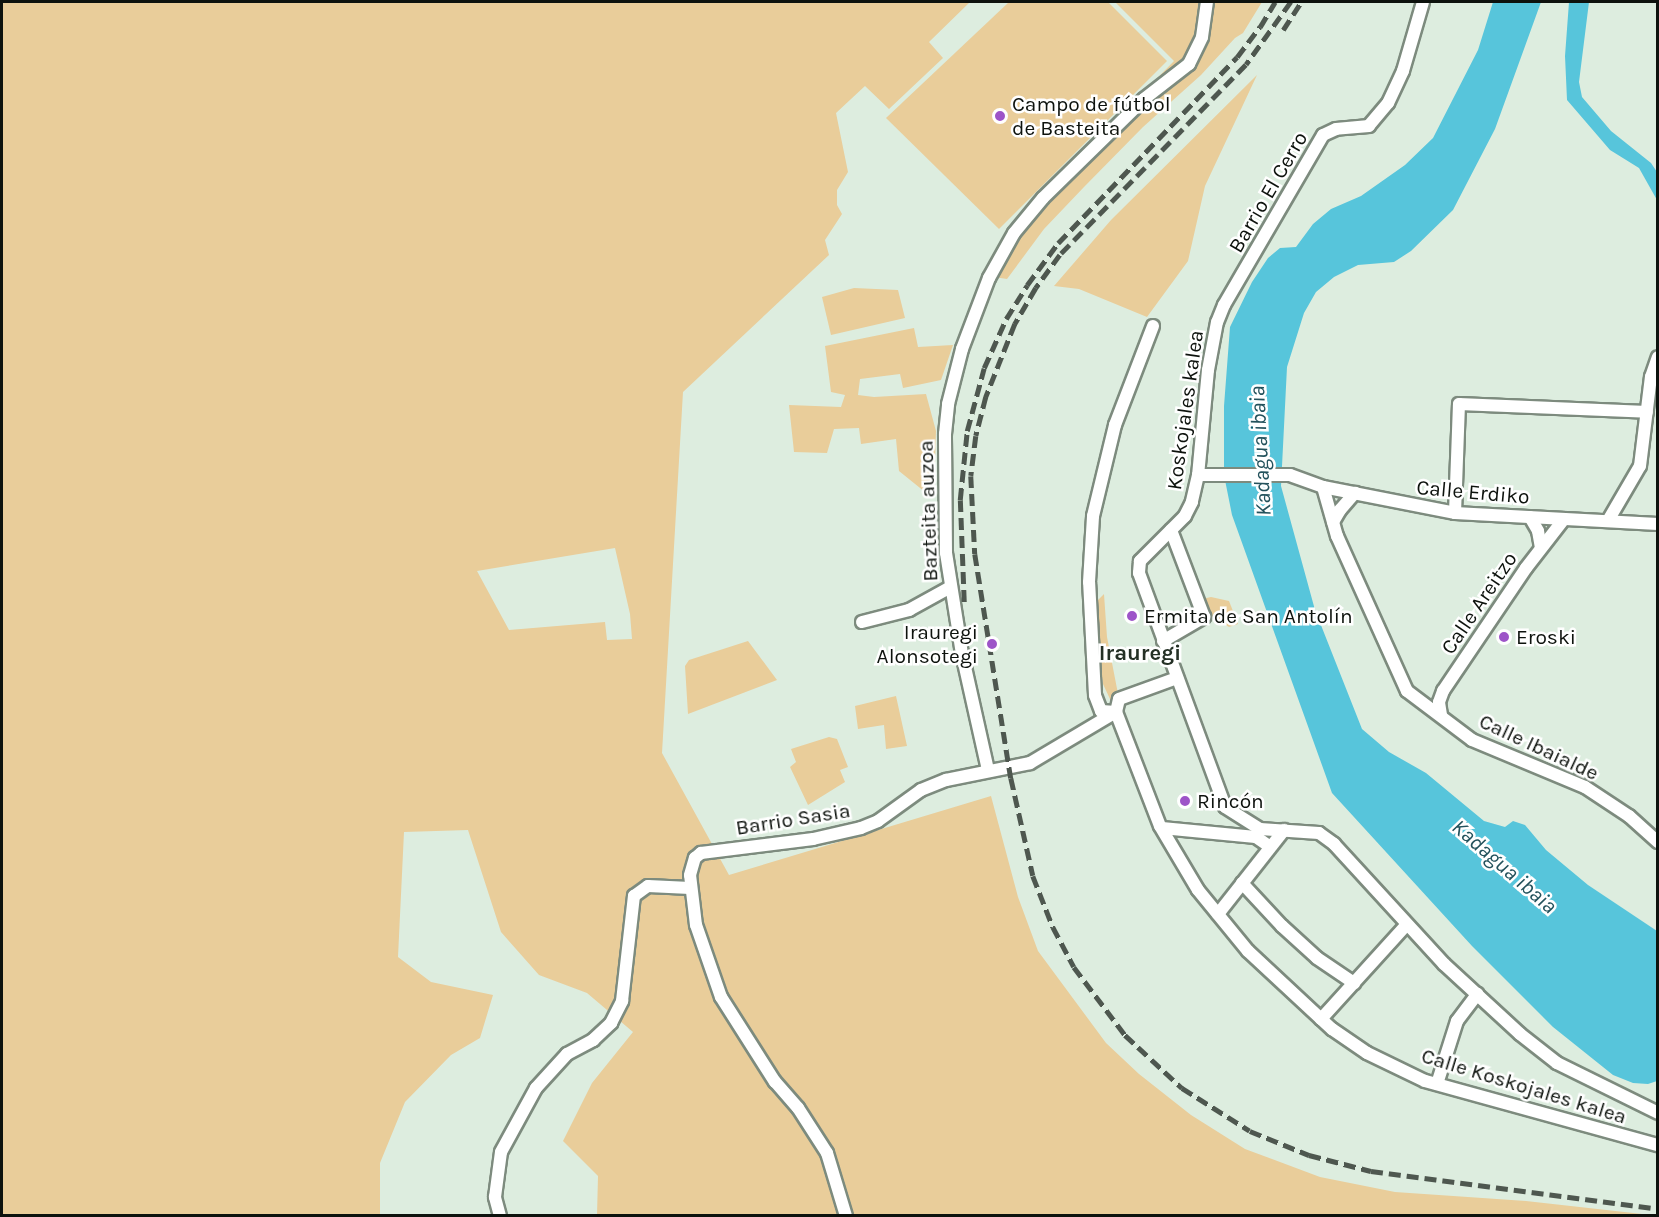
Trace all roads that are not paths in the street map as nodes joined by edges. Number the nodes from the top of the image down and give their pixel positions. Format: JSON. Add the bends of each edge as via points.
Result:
{"nodes":[{"id":1,"x":1207,"y":2,"type":"edge"},
{"id":2,"x":1423,"y":2,"type":"edge"},
{"id":3,"x":1224,"y":304,"type":"joint"},
{"id":4,"x":1153,"y":326,"type":"dead end"},
{"id":5,"x":1658,"y":357,"type":"edge"},
{"id":6,"x":1647,"y":412,"type":"junction"},
{"id":7,"x":1198,"y":475,"type":"junction"},
{"id":8,"x":1323,"y":486,"type":"junction"},
{"id":9,"x":1355,"y":493,"type":"junction"},
{"id":10,"x":1455,"y":513,"type":"junction"},
{"id":11,"x":1530,"y":517,"type":"junction"},
{"id":12,"x":1564,"y":519,"type":"junction"},
{"id":13,"x":1609,"y":519,"type":"junction"},
{"id":14,"x":1333,"y":522,"type":"junction"},
{"id":15,"x":1658,"y":524,"type":"edge"},
{"id":16,"x":1170,"y":530,"type":"junction"},
{"id":17,"x":1541,"y":548,"type":"junction"},
{"id":18,"x":950,"y":588,"type":"junction"},
{"id":19,"x":862,"y":622,"type":"dead end"},
{"id":20,"x":1163,"y":641,"type":"junction"},
{"id":21,"x":1177,"y":678,"type":"junction"},
{"id":22,"x":1443,"y":691,"type":"junction"},
{"id":23,"x":1415,"y":697,"type":"junction"},
{"id":24,"x":1116,"y":712,"type":"junction"},
{"id":25,"x":1441,"y":715,"type":"junction"},
{"id":26,"x":988,"y":770,"type":"junction"},
{"id":27,"x":1225,"y":807,"type":"junction"},
{"id":28,"x":1162,"y":828,"type":"junction"},
{"id":29,"x":1284,"y":831,"type":"junction"},
{"id":30,"x":1221,"y":834,"type":"junction"},
{"id":31,"x":1658,"y":842,"type":"edge"},
{"id":32,"x":1269,"y":846,"type":"junction"},
{"id":33,"x":1242,"y":883,"type":"junction"},
{"id":34,"x":690,"y":888,"type":"junction"},
{"id":35,"x":1218,"y":914,"type":"junction"},
{"id":36,"x":1407,"y":924,"type":"junction"},
{"id":37,"x":1354,"y":983,"type":"junction"},
{"id":38,"x":1477,"y":994,"type":"junction"},
{"id":39,"x":1321,"y":1019,"type":"junction"},
{"id":40,"x":1437,"y":1084,"type":"junction"},
{"id":41,"x":1658,"y":1113,"type":"edge"},
{"id":42,"x":1658,"y":1145,"type":"edge"},
{"id":43,"x":500,"y":1215,"type":"edge"},
{"id":44,"x":846,"y":1215,"type":"edge"}],
"edges":[{"from":1,"to":18,"type":"street","name":"Bazteita auzoa","via":[[1202,37],[1189,64],[1144,99],[1043,198],[1014,233],[981,295],[948,404],[944,518]]},
{"from":2,"to":3,"type":"street","name":"Barrio El Cerro","via":[[1403,71],[1388,103],[1369,126],[1340,128],[1323,135]]},
{"from":3,"to":7,"type":"street","name":"Koskojales kalea","via":[[1208,370]]},
{"from":4,"to":24,"type":"street","via":[[1114,425],[1093,516],[1089,582],[1095,695],[1101,711]]},
{"from":5,"to":6,"type":"street"},
{"from":6,"to":10,"type":"street","via":[[1460,404]]},
{"from":6,"to":13,"type":"street","via":[[1640,466]]},
{"from":7,"to":8,"type":"street","name":"Calle Erdiko","via":[[1290,475]]},
{"from":7,"to":16,"type":"street","name":"Koskojales kalea","via":[[1185,516]]},
{"from":8,"to":9,"type":"street","name":"Calle Erdiko"},
{"from":8,"to":14,"type":"street","name":"Calle Ibaialde"},
{"from":9,"to":10,"type":"street","name":"Calle Erdiko"},
{"from":9,"to":14,"type":"street"},
{"from":10,"to":11,"type":"street","name":"Calle Erdiko"},
{"from":11,"to":12,"type":"street","name":"Calle Erdiko"},
{"from":11,"to":17,"type":"street"},
{"from":12,"to":13,"type":"street","name":"Calle Erdiko"},
{"from":12,"to":17,"type":"street","name":"Calle Areitzo"},
{"from":13,"to":15,"type":"street","name":"Calle Erdiko"},
{"from":14,"to":23,"type":"street","name":"Calle Ibaialde","via":[[1407,691]]},
{"from":16,"to":20,"type":"street","name":"Koskojales kalea","via":[[1140,561],[1138,569]]},
{"from":16,"to":20,"type":"street","via":[[1202,614]]},
{"from":17,"to":22,"type":"street","name":"Calle Areitzo"},
{"from":18,"to":19,"type":"street","via":[[909,610]]},
{"from":18,"to":26,"type":"street","name":"Bazteita auzoa"},
{"from":20,"to":21,"type":"street","name":"Koskojales kalea"},
{"from":21,"to":24,"type":"street","via":[[1119,699]]},
{"from":21,"to":27,"type":"street"},
{"from":22,"to":23,"type":"street","via":[[1435,697]]},
{"from":22,"to":25,"type":"street","name":"Calle Areitzo","via":[[1439,702]]},
{"from":23,"to":25,"type":"street","name":"Calle Ibaialde"},
{"from":24,"to":26,"type":"street","via":[[1030,763]]},
{"from":24,"to":28,"type":"street","name":"Calle Koskojales kalea"},
{"from":25,"to":31,"type":"street","name":"Calle Ibaialde","via":[[1472,740],[1585,787],[1629,816]]},
{"from":26,"to":34,"type":"street","name":"Barrio Sasia","via":[[921,790],[878,821],[861,828],[813,839],[701,853],[692,863]]},
{"from":27,"to":29,"type":"street","name":"Calle Koskojales kalea","via":[[1260,830]]},
{"from":27,"to":30,"type":"street","via":[[1229,824]]},
{"from":28,"to":30,"type":"street"},
{"from":28,"to":35,"type":"street","name":"Calle Koskojales kalea","via":[[1198,890]]},
{"from":29,"to":32,"type":"street"},
{"from":29,"to":36,"type":"street","name":"Calle Koskojales kalea","via":[[1319,833],[1334,844]]},
{"from":30,"to":32,"type":"street","via":[[1256,837]]},
{"from":32,"to":33,"type":"street"},
{"from":33,"to":35,"type":"street"},
{"from":33,"to":37,"type":"street","via":[[1317,958]]},
{"from":34,"to":43,"type":"street","via":[[648,886],[634,896],[622,1001],[610,1023],[593,1040],[567,1054],[536,1088],[501,1152],[495,1197]]},
{"from":34,"to":44,"type":"street","name":"Barrio Sasia","via":[[696,925],[721,997],[775,1082],[798,1108],[827,1153]]},
{"from":35,"to":39,"type":"street","name":"Calle Koskojales kalea","via":[[1248,951]]},
{"from":36,"to":37,"type":"street"},
{"from":36,"to":38,"type":"street","name":"Calle Koskojales kalea"},
{"from":37,"to":39,"type":"street"},
{"from":38,"to":40,"type":"street","via":[[1457,1021]]},
{"from":38,"to":41,"type":"street","name":"Calle Koskojales kalea","via":[[1557,1063]]},
{"from":39,"to":40,"type":"street","name":"Calle Koskojales kalea","via":[[1367,1053]]},
{"from":40,"to":42,"type":"street","name":"Calle Koskojales kalea"}]}
